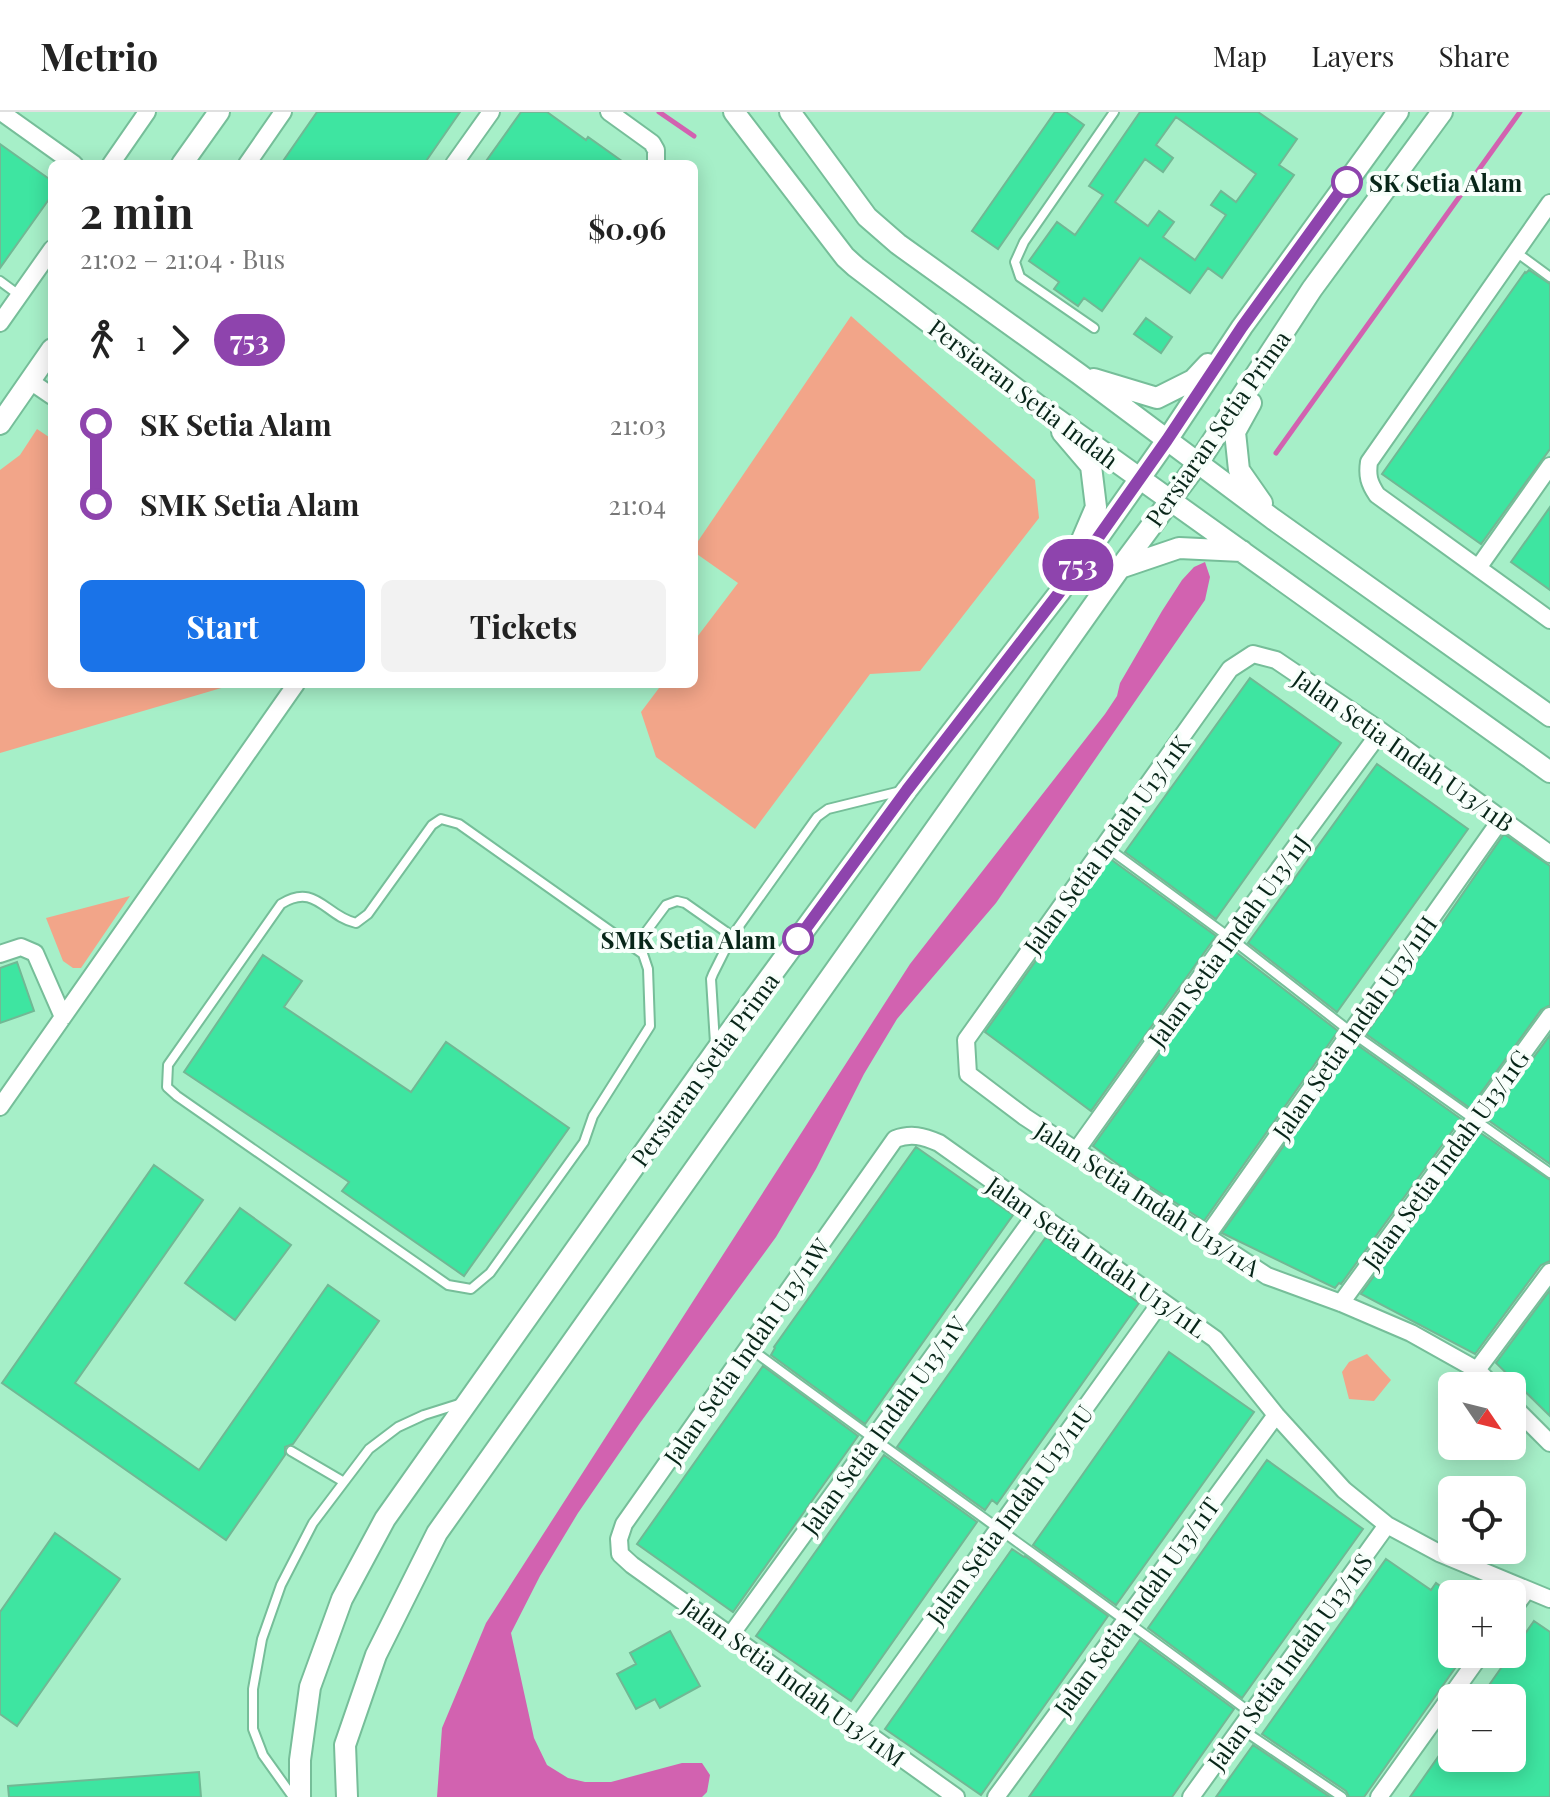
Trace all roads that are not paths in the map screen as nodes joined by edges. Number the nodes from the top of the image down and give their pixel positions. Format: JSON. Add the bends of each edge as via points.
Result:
{"nodes":[{"id":1,"x":1,"y":112,"type":"edge"},
{"id":2,"x":147,"y":112,"type":"edge"},
{"id":3,"x":219,"y":112,"type":"edge"},
{"id":4,"x":283,"y":112,"type":"edge"},
{"id":5,"x":491,"y":112,"type":"edge"},
{"id":6,"x":609,"y":112,"type":"edge"},
{"id":7,"x":734,"y":112,"type":"edge"},
{"id":8,"x":790,"y":112,"type":"edge"},
{"id":9,"x":1114,"y":112,"type":"edge"},
{"id":10,"x":1398,"y":112,"type":"edge"},
{"id":11,"x":1442,"y":112,"type":"edge"},
{"id":12,"x":68,"y":160,"type":"edge"},
{"id":13,"x":114,"y":160,"type":"edge"},
{"id":14,"x":185,"y":160,"type":"edge"},
{"id":15,"x":250,"y":160,"type":"edge"},
{"id":16,"x":457,"y":160,"type":"edge"},
{"id":17,"x":656,"y":160,"type":"edge"},
{"id":18,"x":1550,"y":203,"type":"edge"},
{"id":19,"x":1516,"y":252,"type":"junction"},
{"id":20,"x":48,"y":255,"type":"edge"},
{"id":21,"x":1550,"y":277,"type":"edge"},
{"id":22,"x":0,"y":281,"type":"edge"},
{"id":23,"x":1312,"y":289,"type":"junction"},
{"id":24,"x":19,"y":295,"type":"junction"},
{"id":25,"x":0,"y":323,"type":"edge"},
{"id":26,"x":1242,"y":327,"type":"junction"},
{"id":27,"x":1094,"y":328,"type":"dead end"},
{"id":28,"x":48,"y":355,"type":"edge"},
{"id":29,"x":1079,"y":374,"type":"junction"},
{"id":30,"x":30,"y":381,"type":"junction"},
{"id":31,"x":48,"y":393,"type":"edge"},
{"id":32,"x":1040,"y":407,"type":"junction"},
{"id":33,"x":0,"y":424,"type":"edge"},
{"id":34,"x":1167,"y":440,"type":"junction"},
{"id":35,"x":1198,"y":463,"type":"junction"},
{"id":36,"x":1550,"y":466,"type":"edge"},
{"id":37,"x":1139,"y":477,"type":"junction"},
{"id":38,"x":1169,"y":499,"type":"junction"},
{"id":39,"x":1273,"y":519,"type":"junction"},
{"id":40,"x":1242,"y":551,"type":"junction"},
{"id":41,"x":1120,"y":568,"type":"junction"},
{"id":42,"x":1478,"y":568,"type":"junction"},
{"id":43,"x":1059,"y":593,"type":"junction"},
{"id":44,"x":1550,"y":620,"type":"edge"},
{"id":45,"x":1253,"y":654,"type":"joint"},
{"id":46,"x":293,"y":688,"type":"edge"},
{"id":47,"x":1550,"y":716,"type":"edge"},
{"id":48,"x":1381,"y":731,"type":"junction"},
{"id":49,"x":1550,"y":772,"type":"edge"},
{"id":50,"x":907,"y":790,"type":"junction"},
{"id":51,"x":1502,"y":818,"type":"junction"},
{"id":52,"x":1104,"y":845,"type":"junction"},
{"id":53,"x":1550,"y":854,"type":"edge"},
{"id":54,"x":732,"y":936,"type":"junction"},
{"id":55,"x":1229,"y":937,"type":"junction"},
{"id":56,"x":634,"y":948,"type":"junction"},
{"id":57,"x":0,"y":954,"type":"edge"},
{"id":58,"x":1550,"y":1016,"type":"edge"},
{"id":59,"x":63,"y":1017,"type":"junction"},
{"id":60,"x":1351,"y":1032,"type":"junction"},
{"id":61,"x":966,"y":1040,"type":"joint"},
{"id":62,"x":715,"y":1052,"type":"junction"},
{"id":63,"x":0,"y":1107,"type":"edge"},
{"id":64,"x":1475,"y":1119,"type":"junction"},
{"id":65,"x":895,"y":1139,"type":"joint"},
{"id":66,"x":1076,"y":1151,"type":"junction"},
{"id":67,"x":1550,"y":1173,"type":"edge"},
{"id":68,"x":1036,"y":1214,"type":"junction"},
{"id":69,"x":1207,"y":1236,"type":"junction"},
{"id":70,"x":1550,"y":1272,"type":"edge"},
{"id":71,"x":1161,"y":1302,"type":"junction"},
{"id":72,"x":1341,"y":1303,"type":"junction"},
{"id":73,"x":748,"y":1347,"type":"junction"},
{"id":74,"x":1477,"y":1370,"type":"joint"},
{"id":75,"x":469,"y":1401,"type":"junction"},
{"id":76,"x":1276,"y":1415,"type":"junction"},
{"id":77,"x":1526,"y":1419,"type":"edge"},
{"id":78,"x":873,"y":1439,"type":"junction"},
{"id":79,"x":1550,"y":1443,"type":"edge"},
{"id":80,"x":291,"y":1451,"type":"dead end"},
{"id":81,"x":344,"y":1482,"type":"junction"},
{"id":82,"x":1387,"y":1525,"type":"junction"},
{"id":83,"x":998,"y":1529,"type":"junction"},
{"id":84,"x":632,"y":1565,"type":"joint"},
{"id":85,"x":1527,"y":1590,"type":"joint"},
{"id":86,"x":1550,"y":1599,"type":"edge"},
{"id":87,"x":1126,"y":1620,"type":"junction"},
{"id":88,"x":730,"y":1636,"type":"junction"},
{"id":89,"x":1471,"y":1668,"type":"edge"},
{"id":90,"x":1251,"y":1713,"type":"junction"},
{"id":91,"x":857,"y":1726,"type":"junction"},
{"id":92,"x":1240,"y":1728,"type":"junction"},
{"id":93,"x":345,"y":1745,"type":"junction"},
{"id":94,"x":293,"y":1797,"type":"edge"},
{"id":95,"x":300,"y":1797,"type":"edge"},
{"id":96,"x":332,"y":1797,"type":"edge"},
{"id":97,"x":347,"y":1797,"type":"edge"},
{"id":98,"x":956,"y":1797,"type":"edge"},
{"id":99,"x":996,"y":1797,"type":"edge"},
{"id":100,"x":1191,"y":1797,"type":"edge"},
{"id":101,"x":1342,"y":1797,"type":"edge"},
{"id":102,"x":1379,"y":1797,"type":"edge"}],
"edges":[{"from":1,"to":12,"type":"street"},
{"from":2,"to":13,"type":"street"},
{"from":3,"to":14,"type":"street"},
{"from":4,"to":15,"type":"street"},
{"from":5,"to":16,"type":"street"},
{"from":6,"to":17,"type":"street","via":[[646,138],[656,150]]},
{"from":7,"to":32,"type":"street","name":"Persiaran Setia Indah","via":[[845,257]]},
{"from":8,"to":29,"type":"street","name":"Persiaran Setia Indah","via":[[867,217]]},
{"from":9,"to":27,"type":"lane","via":[[1015,262],[1020,277]]},
{"from":10,"to":26,"type":"street","name":"Persiaran Setia Prima"},
{"from":11,"to":23,"type":"street","name":"Persiaran Setia Prima"},
{"from":18,"to":19,"type":"street"},
{"from":19,"to":21,"type":"lane"},
{"from":19,"to":42,"type":"street","via":[[1369,462],[1367,474],[1377,495]]},
{"from":20,"to":24,"type":"street"},
{"from":22,"to":24,"type":"lane"},
{"from":23,"to":35,"type":"street","name":"Persiaran Setia Prima"},
{"from":23,"to":39,"type":"street","via":[[1235,432],[1239,470]]},
{"from":24,"to":25,"type":"street"},
{"from":26,"to":29,"type":"street","via":[[1193,380],[1157,398]]},
{"from":26,"to":34,"type":"street","name":"Persiaran Setia Prima"},
{"from":28,"to":30,"type":"street"},
{"from":29,"to":34,"type":"street","name":"Persiaran Setia Indah"},
{"from":30,"to":31,"type":"street"},
{"from":30,"to":33,"type":"street"},
{"from":32,"to":37,"type":"street","name":"Persiaran Setia Indah"},
{"from":32,"to":43,"type":"street","via":[[1091,466],[1096,507]]},
{"from":34,"to":35,"type":"street","name":"Persiaran Setia Indah"},
{"from":34,"to":37,"type":"street","name":"Persiaran Setia Prima"},
{"from":35,"to":38,"type":"street","name":"Persiaran Setia Prima"},
{"from":35,"to":39,"type":"street","name":"Persiaran Setia Indah"},
{"from":36,"to":42,"type":"street"},
{"from":37,"to":38,"type":"street","name":"Persiaran Setia Indah"},
{"from":37,"to":43,"type":"street","name":"Persiaran Setia Prima"},
{"from":38,"to":40,"type":"street","name":"Persiaran Setia Indah"},
{"from":38,"to":41,"type":"street","name":"Persiaran Setia Prima"},
{"from":39,"to":47,"type":"street","name":"Persiaran Setia Indah"},
{"from":40,"to":41,"type":"street","via":[[1179,548]]},
{"from":40,"to":49,"type":"street","name":"Persiaran Setia Indah"},
{"from":41,"to":93,"type":"street","name":"Persiaran Setia Prima","via":[[437,1533],[376,1655]]},
{"from":42,"to":44,"type":"street"},
{"from":43,"to":50,"type":"street","name":"Persiaran Setia Prima"},
{"from":45,"to":48,"type":"street","name":"Jalan Setia Indah U13/11B","via":[[1276,660]]},
{"from":45,"to":52,"type":"street","name":"Jalan Setia Indah U13/11K","via":[[1230,669]]},
{"from":46,"to":59,"type":"street"},
{"from":48,"to":51,"type":"street","name":"Jalan Setia Indah U13/11B"},
{"from":48,"to":55,"type":"street","name":"Jalan Setia Indah U13/11J"},
{"from":50,"to":54,"type":"lane","via":[[828,809],[817,817]]},
{"from":50,"to":62,"type":"street","name":"Persiaran Setia Prima"},
{"from":51,"to":53,"type":"street","name":"Jalan Setia Indah U13/11B"},
{"from":51,"to":60,"type":"street","name":"Jalan Setia Indah U13/11H"},
{"from":52,"to":55,"type":"lane"},
{"from":52,"to":61,"type":"street","name":"Jalan Setia Indah U13/11K"},
{"from":54,"to":56,"type":"lane","via":[[677,901],[666,905]]},
{"from":54,"to":62,"type":"lane","via":[[711,979]]},
{"from":55,"to":60,"type":"lane"},
{"from":55,"to":66,"type":"street","name":"Jalan Setia Indah U13/11J"},
{"from":56,"to":56,"type":"lane","via":[[643,954],[648,969],[650,1026],[593,1116],[584,1142],[490,1273],[471,1289],[448,1285],[167,1087],[168,1065],[281,904],[309,896],[356,923],[441,819],[459,824]]},
{"from":57,"to":59,"type":"street","via":[[21,947],[35,953]]},
{"from":58,"to":64,"type":"street","name":"Jalan Setia Indah U13/11G"},
{"from":59,"to":63,"type":"street"},
{"from":60,"to":64,"type":"lane"},
{"from":60,"to":69,"type":"street","name":"Jalan Setia Indah U13/11H"},
{"from":61,"to":66,"type":"street","name":"Jalan Setia Indah U13/11A","via":[[968,1074]]},
{"from":62,"to":75,"type":"street","name":"Persiaran Setia Prima"},
{"from":64,"to":67,"type":"lane"},
{"from":64,"to":72,"type":"street","name":"Jalan Setia Indah U13/11G"},
{"from":65,"to":68,"type":"street","name":"Jalan Setia Indah U13/11L","via":[[923,1136],[939,1143]]},
{"from":65,"to":73,"type":"street","name":"Jalan Setia Indah U13/11W"},
{"from":66,"to":69,"type":"street","name":"Jalan Setia Indah U13/11A"},
{"from":68,"to":71,"type":"street","name":"Jalan Setia Indah U13/11L"},
{"from":68,"to":78,"type":"street","name":"Jalan Setia Indah U13/11V"},
{"from":69,"to":72,"type":"street","name":"Jalan Setia Indah U13/11A","via":[[1267,1276]]},
{"from":70,"to":74,"type":"street"},
{"from":71,"to":76,"type":"street","name":"Jalan Setia Indah U13/11L","via":[[1215,1339]]},
{"from":71,"to":83,"type":"street","name":"Jalan Setia Indah U13/11U"},
{"from":72,"to":74,"type":"street","name":"Jalan Setia Indah U13/11A","via":[[1411,1333]]},
{"from":73,"to":78,"type":"lane"},
{"from":73,"to":84,"type":"street","name":"Jalan Setia Indah U13/11W","via":[[624,1524],[620,1554]]},
{"from":75,"to":81,"type":"lane","via":[[398,1427],[369,1449]]},
{"from":75,"to":95,"type":"street","name":"Persiaran Setia Prima","via":[[385,1519],[342,1599],[310,1687]]},
{"from":76,"to":82,"type":"street","name":"Jalan Setia Indah U13/11L","via":[[1344,1490]]},
{"from":76,"to":87,"type":"street","name":"Jalan Setia Indah U13/11T"},
{"from":77,"to":79,"type":"street"},
{"from":78,"to":83,"type":"lane"},
{"from":78,"to":88,"type":"street","name":"Jalan Setia Indah U13/11V"},
{"from":80,"to":81,"type":"lane"},
{"from":81,"to":94,"type":"lane","via":[[313,1523],[281,1585],[262,1639],[253,1689],[253,1729],[263,1755]]},
{"from":82,"to":85,"type":"street","name":"Jalan Setia Indah U13/11L"},
{"from":82,"to":90,"type":"street","name":"Jalan Setia Indah U13/11S"},
{"from":83,"to":87,"type":"lane"},
{"from":83,"to":91,"type":"street","name":"Jalan Setia Indah U13/11U"},
{"from":84,"to":88,"type":"street","name":"Jalan Setia Indah U13/11M"},
{"from":85,"to":86,"type":"street","name":"Jalan Setia Indah U13/11L"},
{"from":87,"to":90,"type":"lane"},
{"from":87,"to":99,"type":"street","name":"Jalan Setia Indah U13/11T"},
{"from":88,"to":91,"type":"street","name":"Jalan Setia Indah U13/11M"},
{"from":89,"to":102,"type":"street"},
{"from":90,"to":92,"type":"street","name":"Jalan Setia Indah U13/11S"},
{"from":91,"to":98,"type":"street","name":"Jalan Setia Indah U13/11M"},
{"from":92,"to":100,"type":"street","name":"Jalan Setia Indah U13/11S"},
{"from":92,"to":101,"type":"lane"},
{"from":93,"to":96,"type":"street"},
{"from":93,"to":97,"type":"street","name":"Persiaran Setia Prima"}]}
